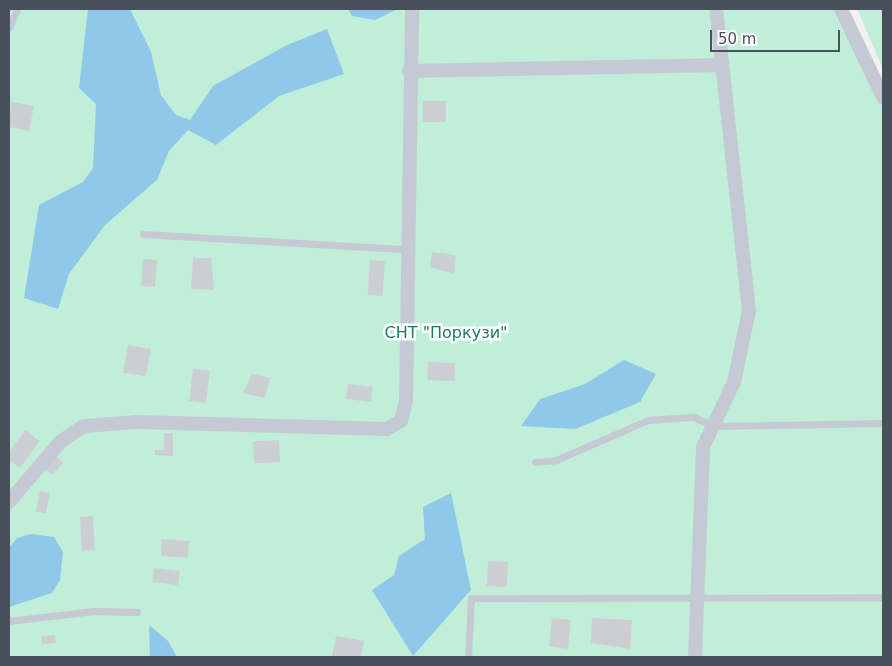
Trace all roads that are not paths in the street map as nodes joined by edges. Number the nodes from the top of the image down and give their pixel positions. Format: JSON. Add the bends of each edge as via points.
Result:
{"nodes":[{"id":1,"x":17,"y":9,"type":"edge"},
{"id":2,"x":412,"y":9,"type":"edge"},
{"id":3,"x":716,"y":9,"type":"edge"},
{"id":4,"x":841,"y":9,"type":"edge"},
{"id":5,"x":9,"y":27,"type":"edge"},
{"id":6,"x":722,"y":65,"type":"junction"},
{"id":7,"x":408,"y":71,"type":"junction"},
{"id":8,"x":883,"y":97,"type":"edge"},
{"id":9,"x":144,"y":234,"type":"dead end"},
{"id":10,"x":407,"y":249,"type":"junction"},
{"id":11,"x":883,"y":423,"type":"edge"},
{"id":12,"x":714,"y":426,"type":"junction"},
{"id":13,"x":535,"y":462,"type":"dead end"},
{"id":14,"x":9,"y":502,"type":"edge"},
{"id":15,"x":696,"y":595,"type":"junction"},
{"id":16,"x":883,"y":597,"type":"edge"},
{"id":17,"x":137,"y":612,"type":"dead end"},
{"id":18,"x":9,"y":621,"type":"edge"},
{"id":19,"x":468,"y":657,"type":"edge"},
{"id":20,"x":696,"y":657,"type":"edge"}],
"edges":[{"from":1,"to":5,"type":"lane"},
{"from":2,"to":7,"type":"street"},
{"from":3,"to":6,"type":"street"},
{"from":4,"to":8,"type":"street"},
{"from":6,"to":7,"type":"street"},
{"from":6,"to":12,"type":"street","via":[[749,311],[734,382]]},
{"from":7,"to":10,"type":"street"},
{"from":9,"to":10,"type":"lane"},
{"from":10,"to":14,"type":"street","via":[[406,401],[401,421],[387,429],[137,422],[84,426],[60,442]]},
{"from":11,"to":12,"type":"lane"},
{"from":12,"to":13,"type":"lane","via":[[693,417],[648,420],[556,460]]},
{"from":12,"to":15,"type":"street","via":[[703,447]]},
{"from":15,"to":16,"type":"lane"},
{"from":15,"to":19,"type":"lane","via":[[471,598]]},
{"from":15,"to":20,"type":"street"},
{"from":17,"to":18,"type":"lane","via":[[93,611]]}]}
